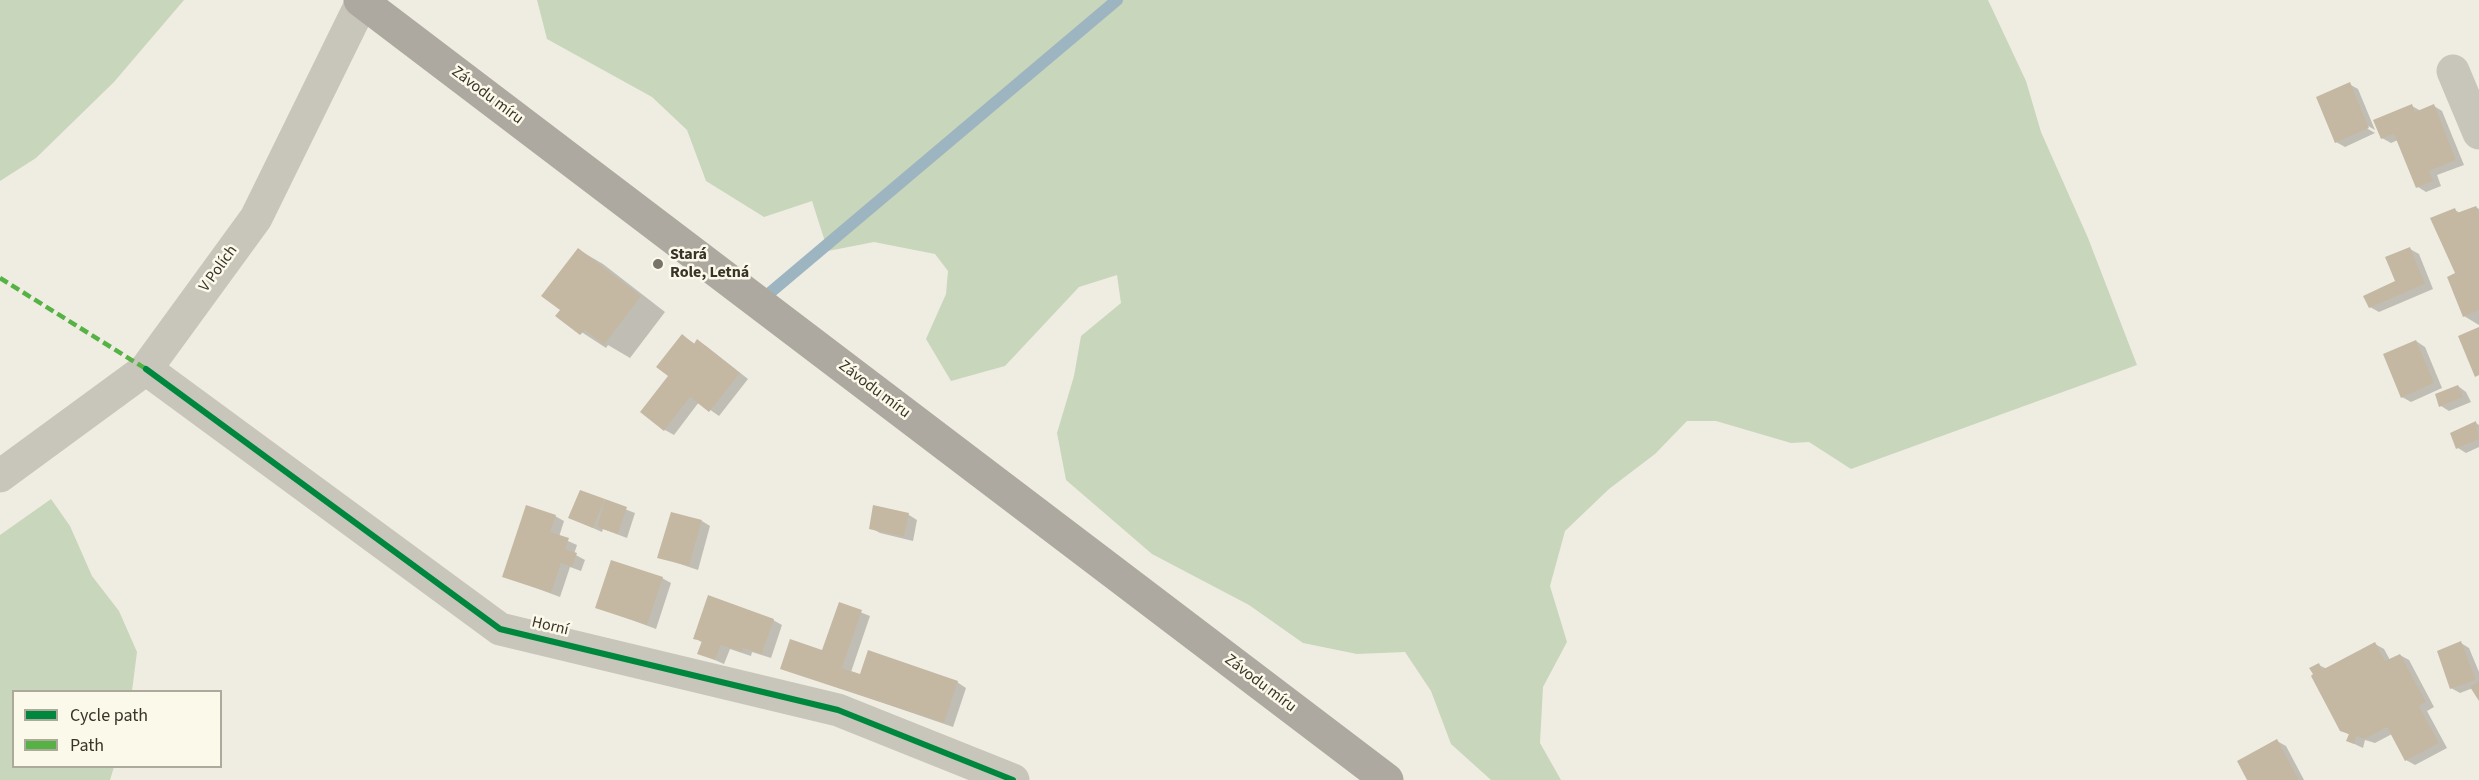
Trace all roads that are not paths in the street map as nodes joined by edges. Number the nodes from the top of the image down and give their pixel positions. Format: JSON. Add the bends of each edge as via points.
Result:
{"nodes":[{"id":1,"x":362,"y":0,"type":"edge"},
{"id":2,"x":2453,"y":71,"type":"dead end"},
{"id":3,"x":2479,"y":133,"type":"edge"},
{"id":4,"x":146,"y":369,"type":"junction"},
{"id":5,"x":0,"y":476,"type":"edge"},
{"id":6,"x":1013,"y":780,"type":"edge"},
{"id":7,"x":1387,"y":780,"type":"edge"}],
"edges":[{"from":1,"to":4,"type":"street","name":"V Polích","via":[[256,218]]},
{"from":1,"to":7,"type":"main road","name":"Závodu míru"},
{"from":2,"to":3,"type":"street"},
{"from":4,"to":5,"type":"street","name":"V Polích"},
{"from":4,"to":6,"type":"street","name":"Horní","via":[[500,629],[838,710]]}]}
